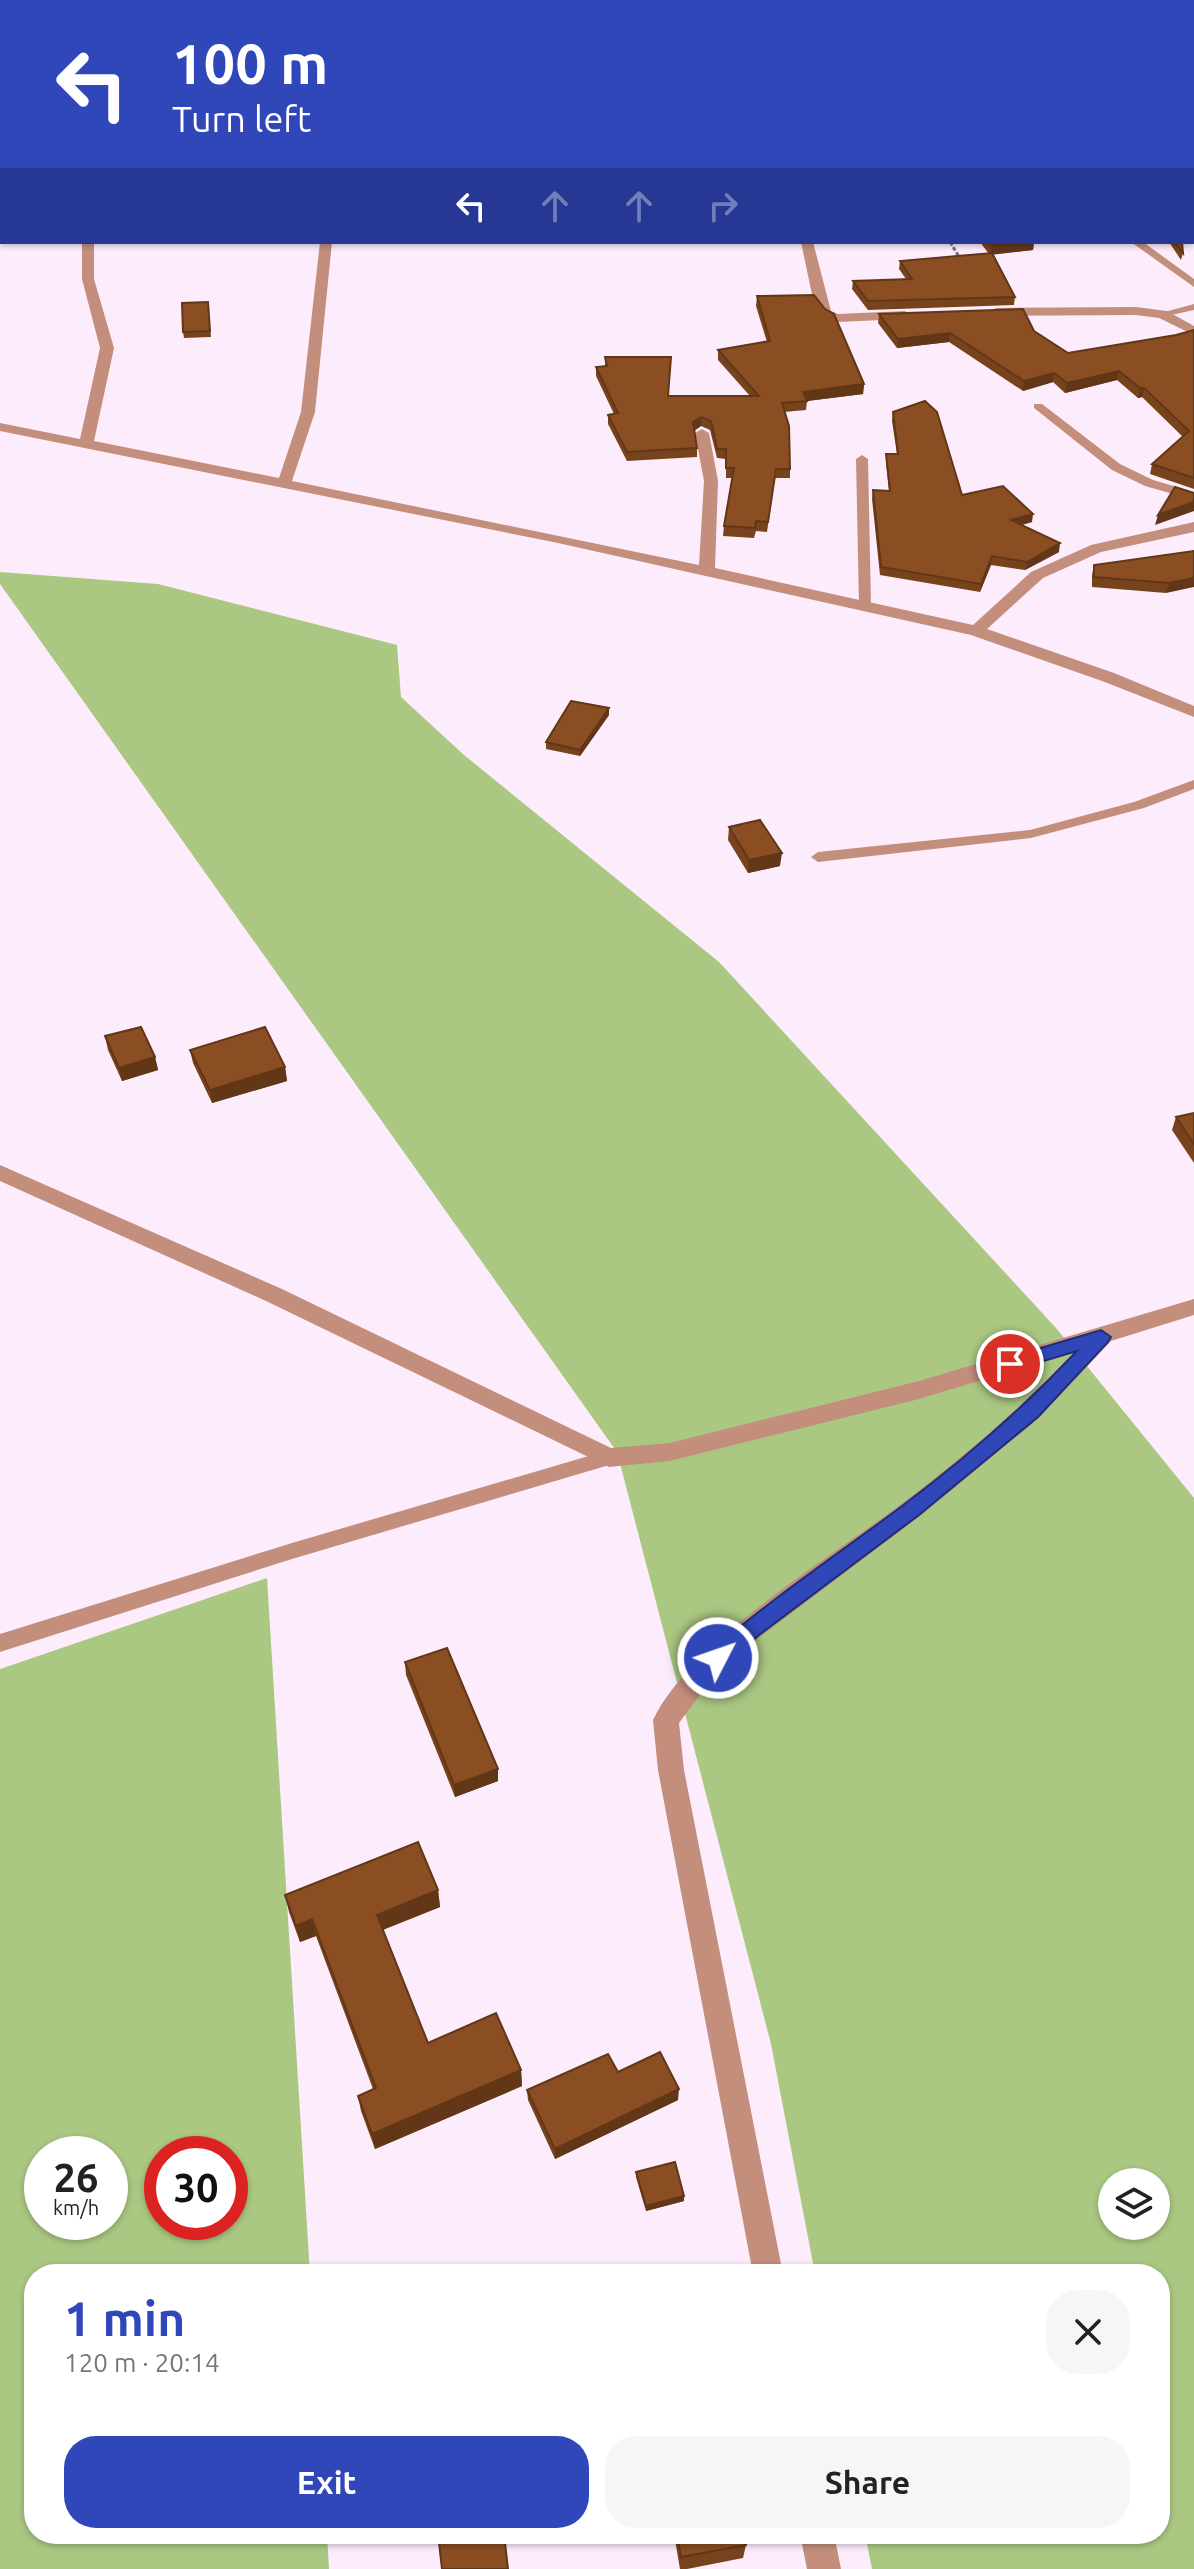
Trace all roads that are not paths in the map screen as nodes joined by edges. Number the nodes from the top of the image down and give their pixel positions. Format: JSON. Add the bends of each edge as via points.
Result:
{"nodes":[{"id":1,"x":88,"y":244,"type":"edge"},
{"id":2,"x":326,"y":244,"type":"edge"},
{"id":3,"x":807,"y":244,"type":"edge"},
{"id":4,"x":1139,"y":244,"type":"edge"},
{"id":5,"x":1194,"y":284,"type":"edge"},
{"id":6,"x":1194,"y":307,"type":"edge"},
{"id":7,"x":981,"y":312,"type":"edge"},
{"id":8,"x":923,"y":314,"type":"edge"},
{"id":9,"x":1162,"y":314,"type":"junction"},
{"id":10,"x":1194,"y":331,"type":"edge"},
{"id":11,"x":1038,"y":406,"type":"dead end"},
{"id":12,"x":0,"y":427,"type":"edge"},
{"id":13,"x":702,"y":433,"type":"edge"},
{"id":14,"x":86,"y":444,"type":"junction"},
{"id":15,"x":862,"y":459,"type":"dead end"},
{"id":16,"x":285,"y":481,"type":"junction"},
{"id":17,"x":1194,"y":496,"type":"edge"},
{"id":18,"x":1194,"y":527,"type":"edge"},
{"id":19,"x":707,"y":570,"type":"junction"},
{"id":20,"x":865,"y":605,"type":"junction"},
{"id":21,"x":976,"y":631,"type":"junction"},
{"id":22,"x":1194,"y":712,"type":"edge"},
{"id":23,"x":1194,"y":784,"type":"edge"},
{"id":24,"x":818,"y":857,"type":"dead end"},
{"id":25,"x":0,"y":1172,"type":"edge"},
{"id":26,"x":1194,"y":1307,"type":"edge"},
{"id":27,"x":1101,"y":1337,"type":"junction"},
{"id":28,"x":609,"y":1458,"type":"junction"},
{"id":29,"x":0,"y":1643,"type":"edge"},
{"id":30,"x":766,"y":2264,"type":"edge"},
{"id":31,"x":819,"y":2544,"type":"edge"},
{"id":32,"x":824,"y":2569,"type":"edge"}],
"edges":[{"from":1,"to":14,"type":"street","via":[[88,279],[107,348]]},
{"from":2,"to":16,"type":"street","via":[[308,412]]},
{"from":3,"to":8,"type":"street","via":[[826,314]]},
{"from":4,"to":5,"type":"lane"},
{"from":6,"to":9,"type":"lane"},
{"from":7,"to":9,"type":"street"},
{"from":9,"to":10,"type":"street"},
{"from":11,"to":17,"type":"lane","via":[[1123,472]]},
{"from":12,"to":14,"type":"street"},
{"from":13,"to":19,"type":"street","via":[[711,481]]},
{"from":14,"to":16,"type":"street"},
{"from":15,"to":20,"type":"lane"},
{"from":16,"to":19,"type":"street"},
{"from":18,"to":21,"type":"street","via":[[1096,548],[1037,575]]},
{"from":19,"to":20,"type":"street"},
{"from":20,"to":21,"type":"street"},
{"from":21,"to":22,"type":"street"},
{"from":23,"to":24,"type":"lane","via":[[1031,834]]},
{"from":25,"to":28,"type":"street","via":[[274,1295]]},
{"from":26,"to":27,"type":"street"},
{"from":27,"to":28,"type":"street","via":[[699,1445]]},
{"from":27,"to":30,"type":"street","via":[[1031,1412],[712,1663],[666,1720],[671,1770]]},
{"from":28,"to":29,"type":"lane"},
{"from":31,"to":32,"type":"street"}]}
